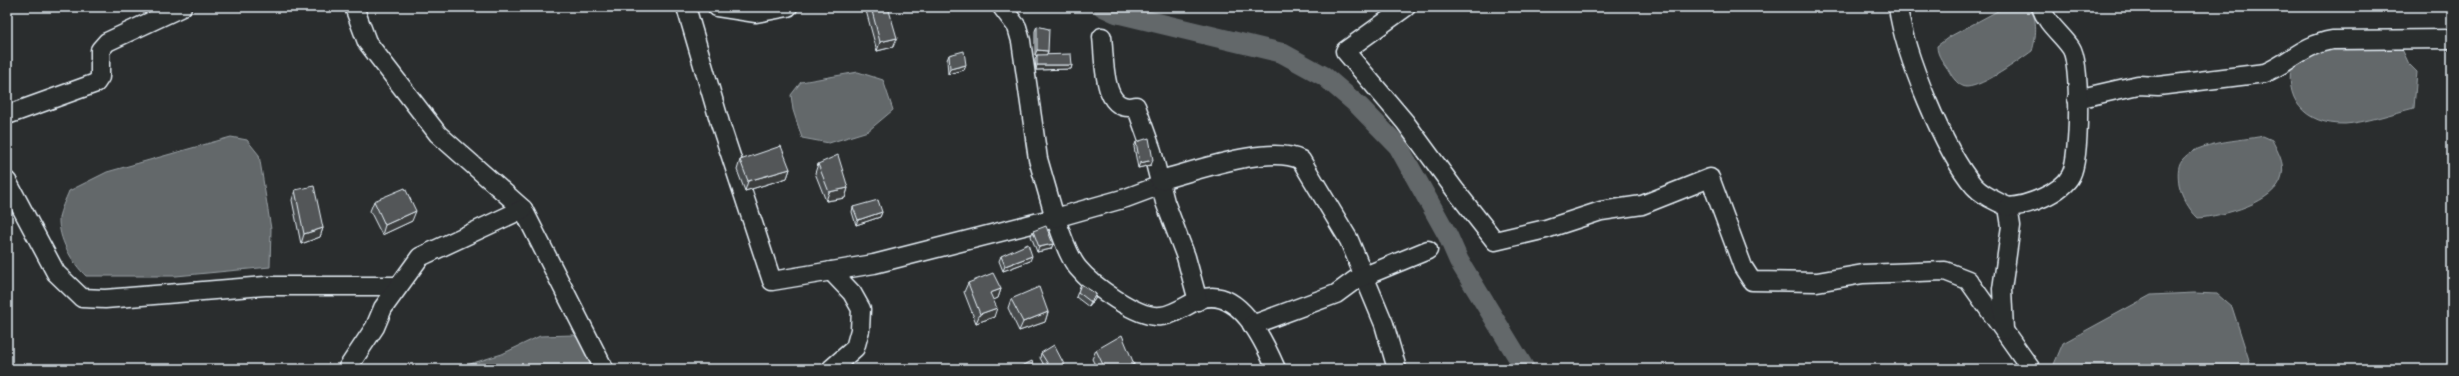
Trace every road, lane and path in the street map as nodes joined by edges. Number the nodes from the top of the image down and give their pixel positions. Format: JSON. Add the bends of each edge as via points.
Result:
{"nodes":[{"id":1,"x":182,"y":7,"type":"edge"},
{"id":2,"x":354,"y":7,"type":"edge"},
{"id":3,"x":686,"y":7,"type":"edge"},
{"id":4,"x":717,"y":7,"type":"edge"},
{"id":5,"x":788,"y":7,"type":"edge"},
{"id":6,"x":1406,"y":7,"type":"edge"},
{"id":7,"x":1898,"y":7,"type":"edge"},
{"id":8,"x":2041,"y":7,"type":"edge"},
{"id":9,"x":1010,"y":10,"type":"edge"},
{"id":10,"x":1102,"y":37,"type":"dead end"},
{"id":11,"x":2452,"y":39,"type":"edge"},
{"id":12,"x":2077,"y":99,"type":"junction"},
{"id":13,"x":7,"y":115,"type":"edge"},
{"id":14,"x":7,"y":181,"type":"edge"},
{"id":15,"x":1161,"y":183,"type":"junction"},
{"id":16,"x":2008,"y":207,"type":"junction"},
{"id":17,"x":523,"y":209,"type":"junction"},
{"id":18,"x":1055,"y":218,"type":"junction"},
{"id":19,"x":1428,"y":250,"type":"dead end"},
{"id":20,"x":831,"y":271,"type":"junction"},
{"id":21,"x":1364,"y":276,"type":"junction"},
{"id":22,"x":398,"y":286,"type":"junction"},
{"id":23,"x":1198,"y":300,"type":"junction"},
{"id":24,"x":1252,"y":325,"type":"junction"},
{"id":25,"x":2004,"y":330,"type":"junction"},
{"id":26,"x":347,"y":369,"type":"edge"},
{"id":27,"x":604,"y":369,"type":"edge"},
{"id":28,"x":831,"y":369,"type":"edge"},
{"id":29,"x":1276,"y":369,"type":"edge"},
{"id":30,"x":1397,"y":369,"type":"edge"},
{"id":31,"x":2031,"y":369,"type":"edge"}],
"edges":[{"from":1,"to":13,"type":"street","via":[[107,42],[100,50],[100,77],[96,83]]},
{"from":2,"to":17,"type":"street","via":[[367,42],[438,134]]},
{"from":3,"to":20,"type":"street","via":[[720,123],[772,281]]},
{"from":4,"to":5,"type":"street","via":[[756,13]]},
{"from":6,"to":25,"type":"street","via":[[1345,51],[1405,122],[1454,190],[1495,240],[1546,229],[1601,211],[1642,205],[1710,178],[1743,267],[1752,280],[1817,282],[1863,274],[1945,271],[1968,280]]},
{"from":7,"to":16,"type":"street","via":[[1906,47],[1948,144],[1974,186],[1982,194]]},
{"from":8,"to":12,"type":"street","via":[[2051,27],[2072,49]]},
{"from":9,"to":18,"type":"street","via":[[1021,41],[1038,159]]},
{"from":10,"to":15,"type":"street","via":[[1103,61],[1109,92],[1118,105],[1126,108],[1136,106]]},
{"from":11,"to":12,"type":"street","via":[[2321,42],[2315,43],[2278,68],[2265,73],[2158,86],[2138,86]]},
{"from":12,"to":16,"type":"street","via":[[2077,147],[2071,176],[2049,194],[2035,201]]},
{"from":14,"to":22,"type":"street","via":[[56,273],[82,298],[105,299],[265,286]]},
{"from":15,"to":18,"type":"street","via":[[1126,198]]},
{"from":15,"to":21,"type":"street","via":[[1263,154],[1291,155],[1301,160],[1317,185],[1349,240]]},
{"from":15,"to":23,"type":"street"},
{"from":16,"to":25,"type":"street","via":[[2011,226],[2002,289]]},
{"from":17,"to":22,"type":"street","via":[[420,258]]},
{"from":17,"to":27,"type":"street"},
{"from":18,"to":20,"type":"street","via":[[874,264]]},
{"from":18,"to":23,"type":"street","via":[[1077,268],[1100,290],[1120,302],[1133,309],[1160,316]]},
{"from":19,"to":21,"type":"street"},
{"from":20,"to":28,"type":"street","via":[[852,293],[861,309],[860,330],[854,348]]},
{"from":21,"to":24,"type":"street","via":[[1336,294]]},
{"from":21,"to":30,"type":"street","via":[[1384,324]]},
{"from":22,"to":26,"type":"street"},
{"from":23,"to":24,"type":"street","via":[[1215,297],[1231,303],[1241,310]]},
{"from":24,"to":29,"type":"street"},
{"from":25,"to":31,"type":"street"}]}
